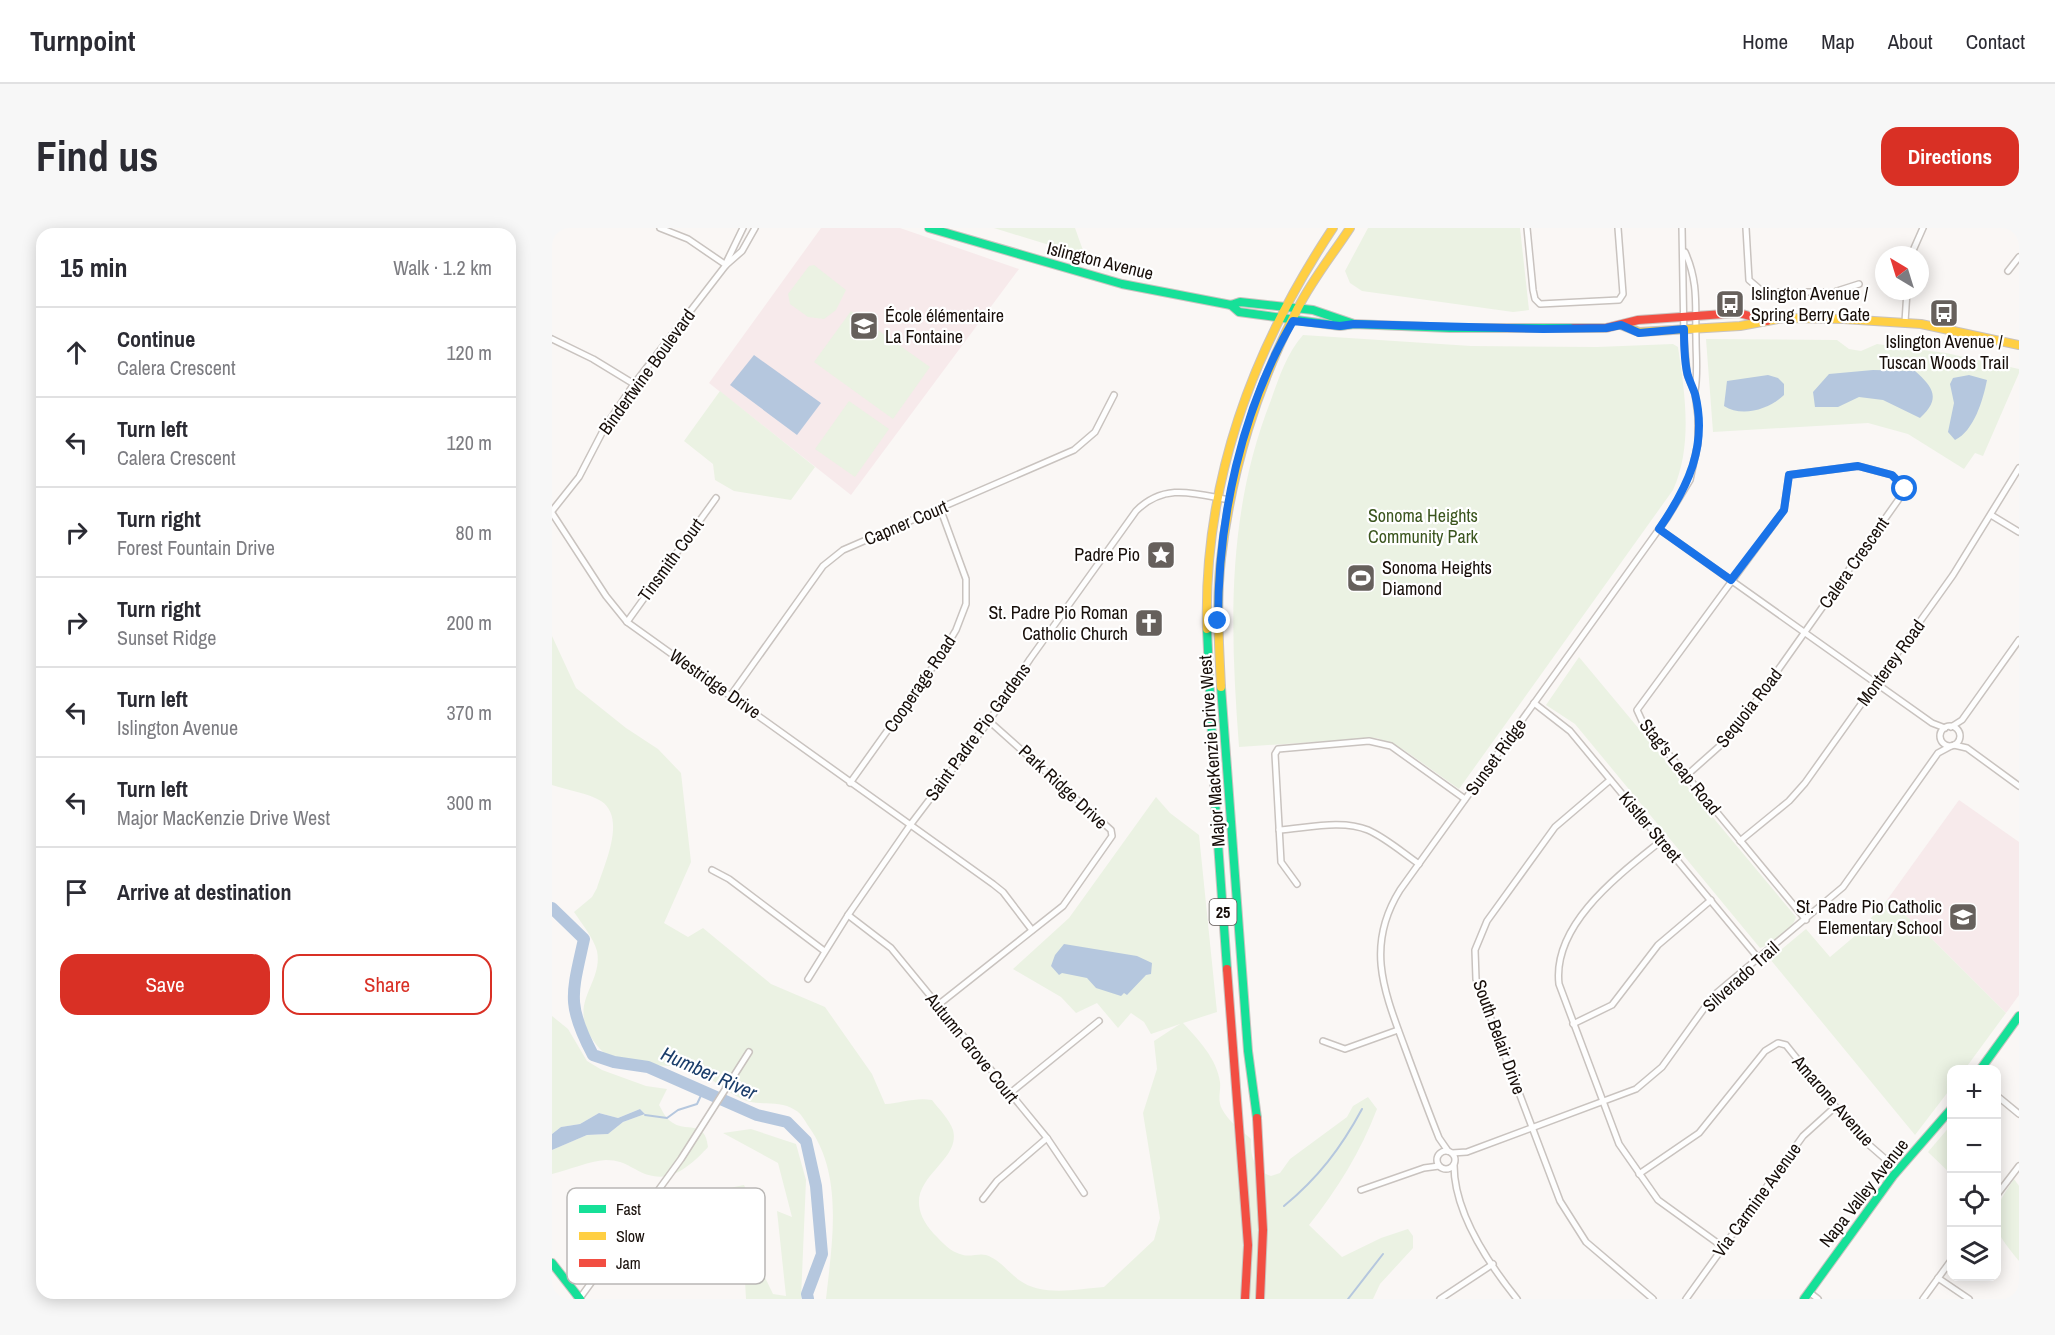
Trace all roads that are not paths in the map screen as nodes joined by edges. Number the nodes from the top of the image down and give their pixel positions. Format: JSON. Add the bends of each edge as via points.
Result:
{"nodes":[{"id":1,"x":660,"y":228,"type":"edge"},
{"id":2,"x":743,"y":228,"type":"edge"},
{"id":3,"x":755,"y":228,"type":"edge"},
{"id":4,"x":929,"y":228,"type":"edge"},
{"id":5,"x":1333,"y":228,"type":"edge"},
{"id":6,"x":1350,"y":228,"type":"edge"},
{"id":7,"x":1527,"y":228,"type":"edge"},
{"id":8,"x":1618,"y":228,"type":"edge"},
{"id":9,"x":1682,"y":228,"type":"edge"},
{"id":10,"x":1746,"y":228,"type":"edge"},
{"id":11,"x":1923,"y":228,"type":"edge"},
{"id":12,"x":1915,"y":246,"type":"edge"},
{"id":13,"x":1684,"y":251,"type":"junction"},
{"id":14,"x":2019,"y":257,"type":"edge"},
{"id":15,"x":726,"y":265,"type":"junction"},
{"id":16,"x":2008,"y":271,"type":"dead end"},
{"id":17,"x":1859,"y":284,"type":"dead end"},
{"id":18,"x":1907,"y":300,"type":"edge"},
{"id":19,"x":1232,"y":305,"type":"junction"},
{"id":20,"x":1283,"y":307,"type":"junction"},
{"id":21,"x":1298,"y":307,"type":"junction"},
{"id":22,"x":1696,"y":316,"type":"junction"},
{"id":23,"x":1685,"y":317,"type":"junction"},
{"id":24,"x":1276,"y":318,"type":"junction"},
{"id":25,"x":1293,"y":321,"type":"junction"},
{"id":26,"x":1767,"y":321,"type":"junction"},
{"id":27,"x":1905,"y":322,"type":"junction"},
{"id":28,"x":1354,"y":324,"type":"junction"},
{"id":29,"x":1621,"y":325,"type":"junction"},
{"id":30,"x":1684,"y":329,"type":"junction"},
{"id":31,"x":1696,"y":329,"type":"junction"},
{"id":32,"x":552,"y":339,"type":"edge"},
{"id":33,"x":2019,"y":345,"type":"edge"},
{"id":34,"x":634,"y":384,"type":"junction"},
{"id":35,"x":1695,"y":393,"type":"junction"},
{"id":36,"x":1114,"y":395,"type":"dead end"},
{"id":37,"x":2019,"y":468,"type":"edge"},
{"id":38,"x":1218,"y":497,"type":"junction"},
{"id":39,"x":716,"y":498,"type":"dead end"},
{"id":40,"x":1230,"y":500,"type":"junction"},
{"id":41,"x":940,"y":508,"type":"junction"},
{"id":42,"x":552,"y":512,"type":"edge"},
{"id":43,"x":1991,"y":515,"type":"junction"},
{"id":44,"x":1659,"y":529,"type":"junction"},
{"id":45,"x":2019,"y":532,"type":"edge"},
{"id":46,"x":1731,"y":580,"type":"junction"},
{"id":47,"x":627,"y":622,"type":"junction"},
{"id":48,"x":1805,"y":633,"type":"junction"},
{"id":49,"x":2019,"y":640,"type":"edge"},
{"id":50,"x":1876,"y":684,"type":"junction"},
{"id":51,"x":731,"y":695,"type":"junction"},
{"id":52,"x":1534,"y":703,"type":"junction"},
{"id":53,"x":1962,"y":720,"type":"junction"},
{"id":54,"x":989,"y":721,"type":"junction"},
{"id":55,"x":1932,"y":723,"type":"junction"},
{"id":56,"x":1948,"y":727,"type":"junction"},
{"id":57,"x":1959,"y":735,"type":"junction"},
{"id":58,"x":1940,"y":738,"type":"junction"},
{"id":59,"x":1952,"y":746,"type":"junction"},
{"id":60,"x":1967,"y":748,"type":"junction"},
{"id":61,"x":1938,"y":753,"type":"junction"},
{"id":62,"x":1686,"y":776,"type":"junction"},
{"id":63,"x":1610,"y":780,"type":"junction"},
{"id":64,"x":850,"y":783,"type":"junction"},
{"id":65,"x":2019,"y":786,"type":"edge"},
{"id":66,"x":1465,"y":799,"type":"junction"},
{"id":67,"x":911,"y":824,"type":"junction"},
{"id":68,"x":1279,"y":830,"type":"junction"},
{"id":69,"x":1661,"y":841,"type":"junction"},
{"id":70,"x":1740,"y":841,"type":"junction"},
{"id":71,"x":1419,"y":864,"type":"junction"},
{"id":72,"x":712,"y":870,"type":"dead end"},
{"id":73,"x":1297,"y":884,"type":"dead end"},
{"id":74,"x":1711,"y":900,"type":"junction"},
{"id":75,"x":848,"y":915,"type":"junction"},
{"id":76,"x":1806,"y":920,"type":"junction"},
{"id":77,"x":1032,"y":930,"type":"junction"},
{"id":78,"x":823,"y":950,"type":"junction"},
{"id":79,"x":1759,"y":958,"type":"junction"},
{"id":80,"x":808,"y":979,"type":"dead end"},
{"id":81,"x":938,"y":1005,"type":"junction"},
{"id":82,"x":2019,"y":1016,"type":"edge"},
{"id":83,"x":1099,"y":1021,"type":"dead end"},
{"id":84,"x":1573,"y":1024,"type":"junction"},
{"id":85,"x":1398,"y":1029,"type":"junction"},
{"id":86,"x":1323,"y":1041,"type":"dead end"},
{"id":87,"x":749,"y":1052,"type":"dead end"},
{"id":88,"x":1984,"y":1065,"type":"edge"},
{"id":89,"x":1009,"y":1094,"type":"junction"},
{"id":90,"x":2001,"y":1099,"type":"edge"},
{"id":91,"x":1601,"y":1102,"type":"junction"},
{"id":92,"x":1835,"y":1107,"type":"junction"},
{"id":93,"x":1947,"y":1114,"type":"edge"},
{"id":94,"x":2019,"y":1114,"type":"edge"},
{"id":95,"x":1531,"y":1128,"type":"junction"},
{"id":96,"x":1047,"y":1138,"type":"junction"},
{"id":97,"x":1438,"y":1138,"type":"junction"},
{"id":98,"x":1450,"y":1152,"type":"junction"},
{"id":99,"x":1467,"y":1152,"type":"junction"},
{"id":100,"x":1438,"y":1157,"type":"junction"},
{"id":101,"x":1454,"y":1164,"type":"junction"},
{"id":102,"x":2019,"y":1166,"type":"edge"},
{"id":103,"x":1441,"y":1167,"type":"junction"},
{"id":104,"x":1424,"y":1168,"type":"junction"},
{"id":105,"x":1898,"y":1170,"type":"junction"},
{"id":106,"x":1639,"y":1174,"type":"junction"},
{"id":107,"x":1454,"y":1180,"type":"junction"},
{"id":108,"x":660,"y":1188,"type":"edge"},
{"id":109,"x":2001,"y":1189,"type":"edge"},
{"id":110,"x":1361,"y":1190,"type":"dead end"},
{"id":111,"x":1084,"y":1193,"type":"dead end"},
{"id":112,"x":983,"y":1199,"type":"dead end"},
{"id":113,"x":1723,"y":1247,"type":"junction"},
{"id":114,"x":552,"y":1263,"type":"edge"},
{"id":115,"x":1493,"y":1264,"type":"junction"},
{"id":116,"x":1947,"y":1266,"type":"edge"},
{"id":117,"x":1938,"y":1278,"type":"junction"},
{"id":118,"x":567,"y":1282,"type":"edge"},
{"id":119,"x":568,"y":1284,"type":"edge"},
{"id":120,"x":591,"y":1284,"type":"edge"},
{"id":121,"x":1806,"y":1296,"type":"edge"},
{"id":122,"x":580,"y":1299,"type":"edge"},
{"id":123,"x":1245,"y":1299,"type":"edge"},
{"id":124,"x":1260,"y":1299,"type":"edge"},
{"id":125,"x":1440,"y":1299,"type":"edge"},
{"id":126,"x":1517,"y":1299,"type":"edge"},
{"id":127,"x":1653,"y":1299,"type":"edge"},
{"id":128,"x":1686,"y":1299,"type":"edge"},
{"id":129,"x":1818,"y":1299,"type":"edge"},
{"id":130,"x":1923,"y":1299,"type":"edge"},
{"id":131,"x":1969,"y":1299,"type":"edge"}],
"edges":[{"from":1,"to":15,"type":"street","via":[[688,239]]},
{"from":2,"to":15,"type":"street","name":"Bindertwine Boulevard"},
{"from":3,"to":15,"type":"street","name":"Bindertwine Boulevard","via":[[742,251]]},
{"from":4,"to":19,"type":"main road","name":"Islington Avenue","via":[[1122,284]]},
{"from":5,"to":20,"type":"main road","name":"Major MacKenzie Drive West","number":"25"},
{"from":6,"to":21,"type":"main road","name":"Major MacKenzie Drive West","number":"25"},
{"from":7,"to":8,"type":"street","via":[[1533,290],[1540,304],[1619,300],[1623,294]]},
{"from":9,"to":13,"type":"street"},
{"from":10,"to":17,"type":"street","via":[[1749,280],[1763,292],[1834,292]]},
{"from":11,"to":12,"type":"street"},
{"from":13,"to":22,"type":"street","name":"Sunset Ridge","via":[[1694,273]]},
{"from":13,"to":23,"type":"street","name":"Sunset Ridge"},
{"from":14,"to":16,"type":"street"},
{"from":15,"to":34,"type":"street","name":"Bindertwine Boulevard"},
{"from":18,"to":27,"type":"street"},
{"from":19,"to":20,"type":"main road","name":"Islington Avenue","via":[[1240,302]]},
{"from":19,"to":24,"type":"main road","name":"Islington Avenue","via":[[1239,312]]},
{"from":20,"to":21,"type":"main road","name":"Islington Avenue"},
{"from":20,"to":24,"type":"main road","name":"Major MacKenzie Drive West","number":"25"},
{"from":21,"to":25,"type":"main road","name":"Major MacKenzie Drive West","number":"25"},
{"from":21,"to":28,"type":"main road","name":"Islington Avenue"},
{"from":22,"to":23,"type":"main road","name":"Islington Avenue"},
{"from":22,"to":26,"type":"main road","name":"Islington Avenue","via":[[1739,313]]},
{"from":22,"to":31,"type":"street","name":"Sunset Ridge"},
{"from":23,"to":29,"type":"main road","name":"Islington Avenue"},
{"from":23,"to":30,"type":"street","name":"Sunset Ridge"},
{"from":24,"to":25,"type":"main road","name":"Islington Avenue"},
{"from":24,"to":38,"type":"main road","name":"Major MacKenzie Drive West","number":"25","via":[[1247,386]]},
{"from":25,"to":28,"type":"main road","name":"Islington Avenue"},
{"from":25,"to":40,"type":"main road","name":"Major MacKenzie Drive West","number":"25","via":[[1251,415]]},
{"from":26,"to":27,"type":"main road","name":"Islington Avenue","via":[[1815,318]]},
{"from":26,"to":31,"type":"main road","name":"Islington Avenue"},
{"from":27,"to":33,"type":"main road","name":"Islington Avenue"},
{"from":28,"to":29,"type":"main road","name":"Islington Avenue","via":[[1543,329]]},
{"from":29,"to":30,"type":"main road","name":"Islington Avenue","via":[[1639,333]]},
{"from":30,"to":31,"type":"main road","name":"Islington Avenue"},
{"from":30,"to":35,"type":"street","name":"Sunset Ridge","via":[[1687,374]]},
{"from":31,"to":35,"type":"street","name":"Sunset Ridge"},
{"from":32,"to":34,"type":"street"},
{"from":34,"to":42,"type":"street","name":"Bindertwine Boulevard","via":[[605,427],[579,477]]},
{"from":35,"to":44,"type":"street","name":"Sunset Ridge","via":[[1699,431],[1695,462],[1684,490]]},
{"from":36,"to":41,"type":"street","name":"Capner Court","via":[[1095,432],[1074,450]]},
{"from":37,"to":43,"type":"street","name":"Monterey Road"},
{"from":38,"to":40,"type":"street","name":"Saint Padre Pio Gardens"},
{"from":38,"to":54,"type":"street","name":"Saint Padre Pio Gardens","via":[[1178,491],[1141,506]]},
{"from":38,"to":123,"type":"main road","name":"Major MacKenzie Drive West","number":"25","via":[[1208,565],[1207,640],[1248,1245]]},
{"from":39,"to":47,"type":"street","name":"Tinsmith Court"},
{"from":40,"to":124,"type":"main road","name":"Major MacKenzie Drive West","number":"25","via":[[1221,559],[1219,651],[1248,1051],[1259,1135],[1263,1230]]},
{"from":41,"to":51,"type":"street","name":"Capner Court","via":[[843,550],[823,566]]},
{"from":41,"to":64,"type":"street","name":"Cooperage Road","via":[[966,579],[966,604],[940,657]]},
{"from":42,"to":47,"type":"street","name":"Westridge Drive"},
{"from":43,"to":45,"type":"street"},
{"from":43,"to":50,"type":"street","name":"Monterey Road"},
{"from":44,"to":46,"type":"street"},
{"from":44,"to":52,"type":"street","name":"Sunset Ridge"},
{"from":46,"to":48,"type":"street"},
{"from":46,"to":48,"type":"street","name":"Calera Crescent","via":[[1784,510],[1789,475],[1858,466],[1892,475],[1905,489]]},
{"from":46,"to":62,"type":"street","name":"Stag's Leap Road","via":[[1637,710]]},
{"from":47,"to":51,"type":"street","name":"Westridge Drive"},
{"from":48,"to":50,"type":"street"},
{"from":48,"to":62,"type":"street","name":"Sequoia Road","via":[[1732,735]]},
{"from":49,"to":53,"type":"street"},
{"from":50,"to":55,"type":"street"},
{"from":50,"to":70,"type":"street","name":"Monterey Road","via":[[1800,790]]},
{"from":51,"to":64,"type":"street","name":"Westridge Drive"},
{"from":52,"to":63,"type":"street","name":"Kistler Street","via":[[1566,727]]},
{"from":52,"to":66,"type":"street","name":"Sunset Ridge"},
{"from":53,"to":56,"type":"street"},
{"from":53,"to":57,"type":"street"},
{"from":54,"to":67,"type":"street","name":"Saint Padre Pio Gardens"},
{"from":54,"to":77,"type":"street","name":"Park Ridge Drive","via":[[1111,830],[1112,836],[1063,906]]},
{"from":55,"to":56,"type":"street"},
{"from":55,"to":58,"type":"street"},
{"from":56,"to":57,"type":"street"},
{"from":56,"to":58,"type":"street"},
{"from":57,"to":59,"type":"street"},
{"from":57,"to":60,"type":"street"},
{"from":58,"to":59,"type":"street"},
{"from":58,"to":61,"type":"street","name":"Silverado Trail"},
{"from":59,"to":60,"type":"street"},
{"from":59,"to":61,"type":"street","name":"Silverado Trail"},
{"from":60,"to":65,"type":"street"},
{"from":61,"to":76,"type":"street","name":"Silverado Trail","via":[[1843,887]]},
{"from":62,"to":70,"type":"street","name":"Stag's Leap Road"},
{"from":63,"to":69,"type":"street","name":"Kistler Street"},
{"from":63,"to":95,"type":"street","name":"South Belair Drive","via":[[1551,832],[1487,921],[1475,950],[1476,979]]},
{"from":64,"to":67,"type":"street","name":"Westridge Drive"},
{"from":66,"to":68,"type":"street","via":[[1391,746],[1369,741],[1278,750],[1275,754]]},
{"from":66,"to":71,"type":"street","name":"Sunset Ridge"},
{"from":67,"to":75,"type":"street","name":"Saint Padre Pio Gardens"},
{"from":67,"to":77,"type":"street","name":"Westridge Drive","via":[[1003,892]]},
{"from":68,"to":71,"type":"street","via":[[1343,825],[1361,828]]},
{"from":68,"to":73,"type":"street","via":[[1281,862]]},
{"from":69,"to":74,"type":"street","name":"Kistler Street"},
{"from":69,"to":84,"type":"street","via":[[1603,888],[1566,940],[1558,977]]},
{"from":70,"to":76,"type":"street","name":"Stag's Leap Road"},
{"from":71,"to":85,"type":"street","name":"Sunset Ridge","via":[[1390,908],[1380,946],[1383,986]]},
{"from":72,"to":78,"type":"street"},
{"from":74,"to":79,"type":"street","name":"Kistler Street"},
{"from":74,"to":84,"type":"street","via":[[1658,945],[1612,1005]]},
{"from":75,"to":78,"type":"street","name":"Saint Padre Pio Gardens"},
{"from":75,"to":81,"type":"street","name":"Autumn Grove Court","via":[[891,948]]},
{"from":76,"to":79,"type":"street","name":"Silverado Trail"},
{"from":77,"to":81,"type":"street","name":"Park Ridge Drive"},
{"from":78,"to":80,"type":"street","name":"Saint Padre Pio Gardens"},
{"from":79,"to":91,"type":"street","name":"Silverado Trail","via":[[1710,1001],[1653,1077],[1636,1089]]},
{"from":81,"to":89,"type":"street","name":"Autumn Grove Court"},
{"from":82,"to":88,"type":"main road"},
{"from":83,"to":89,"type":"street"},
{"from":84,"to":91,"type":"street"},
{"from":85,"to":86,"type":"street","via":[[1345,1049]]},
{"from":85,"to":97,"type":"street","name":"Sunset Ridge"},
{"from":87,"to":108,"type":"street"},
{"from":89,"to":96,"type":"street","name":"Autumn Grove Court"},
{"from":90,"to":94,"type":"street"},
{"from":91,"to":95,"type":"street","name":"Silverado Trail"},
{"from":91,"to":106,"type":"street","via":[[1618,1144]]},
{"from":92,"to":105,"type":"street","name":"Amarone Avenue","via":[[1860,1137]]},
{"from":92,"to":106,"type":"street","name":"Amarone Avenue","via":[[1786,1045],[1778,1043],[1765,1051],[1699,1133]]},
{"from":92,"to":113,"type":"street","name":"Via Carmine Avenue","via":[[1807,1130]]},
{"from":93,"to":105,"type":"main road","name":"Napa Valley Avenue"},
{"from":95,"to":99,"type":"street","name":"Silverado Trail"},
{"from":95,"to":127,"type":"street","name":"South Belair Drive","via":[[1560,1202],[1577,1229],[1608,1263]]},
{"from":96,"to":111,"type":"street","name":"Autumn Grove Court"},
{"from":96,"to":112,"type":"street","via":[[997,1181]]},
{"from":97,"to":98,"type":"street","name":"Sunset Ridge"},
{"from":97,"to":100,"type":"street","name":"Sunset Ridge"},
{"from":98,"to":99,"type":"street","name":"Silverado Trail"},
{"from":98,"to":100,"type":"street"},
{"from":98,"to":101,"type":"street","name":"Sunset Ridge"},
{"from":99,"to":101,"type":"street","name":"Silverado Trail"},
{"from":100,"to":103,"type":"street","name":"Sunset Ridge"},
{"from":100,"to":104,"type":"street"},
{"from":101,"to":103,"type":"street","via":[[1449,1169]]},
{"from":101,"to":107,"type":"street"},
{"from":102,"to":109,"type":"street"},
{"from":103,"to":104,"type":"street"},
{"from":103,"to":107,"type":"street"},
{"from":104,"to":110,"type":"street"},
{"from":105,"to":121,"type":"main road","name":"Napa Valley Avenue"},
{"from":106,"to":113,"type":"street","via":[[1658,1200]]},
{"from":107,"to":115,"type":"street","via":[[1471,1228]]},
{"from":113,"to":128,"type":"street","name":"Via Carmine Avenue"},
{"from":114,"to":118,"type":"main road"},
{"from":115,"to":125,"type":"street"},
{"from":115,"to":126,"type":"street"},
{"from":116,"to":117,"type":"street"},
{"from":117,"to":130,"type":"street"},
{"from":117,"to":131,"type":"street"},
{"from":119,"to":122,"type":"main road"},
{"from":120,"to":122,"type":"street"},
{"from":121,"to":129,"type":"street"}]}
